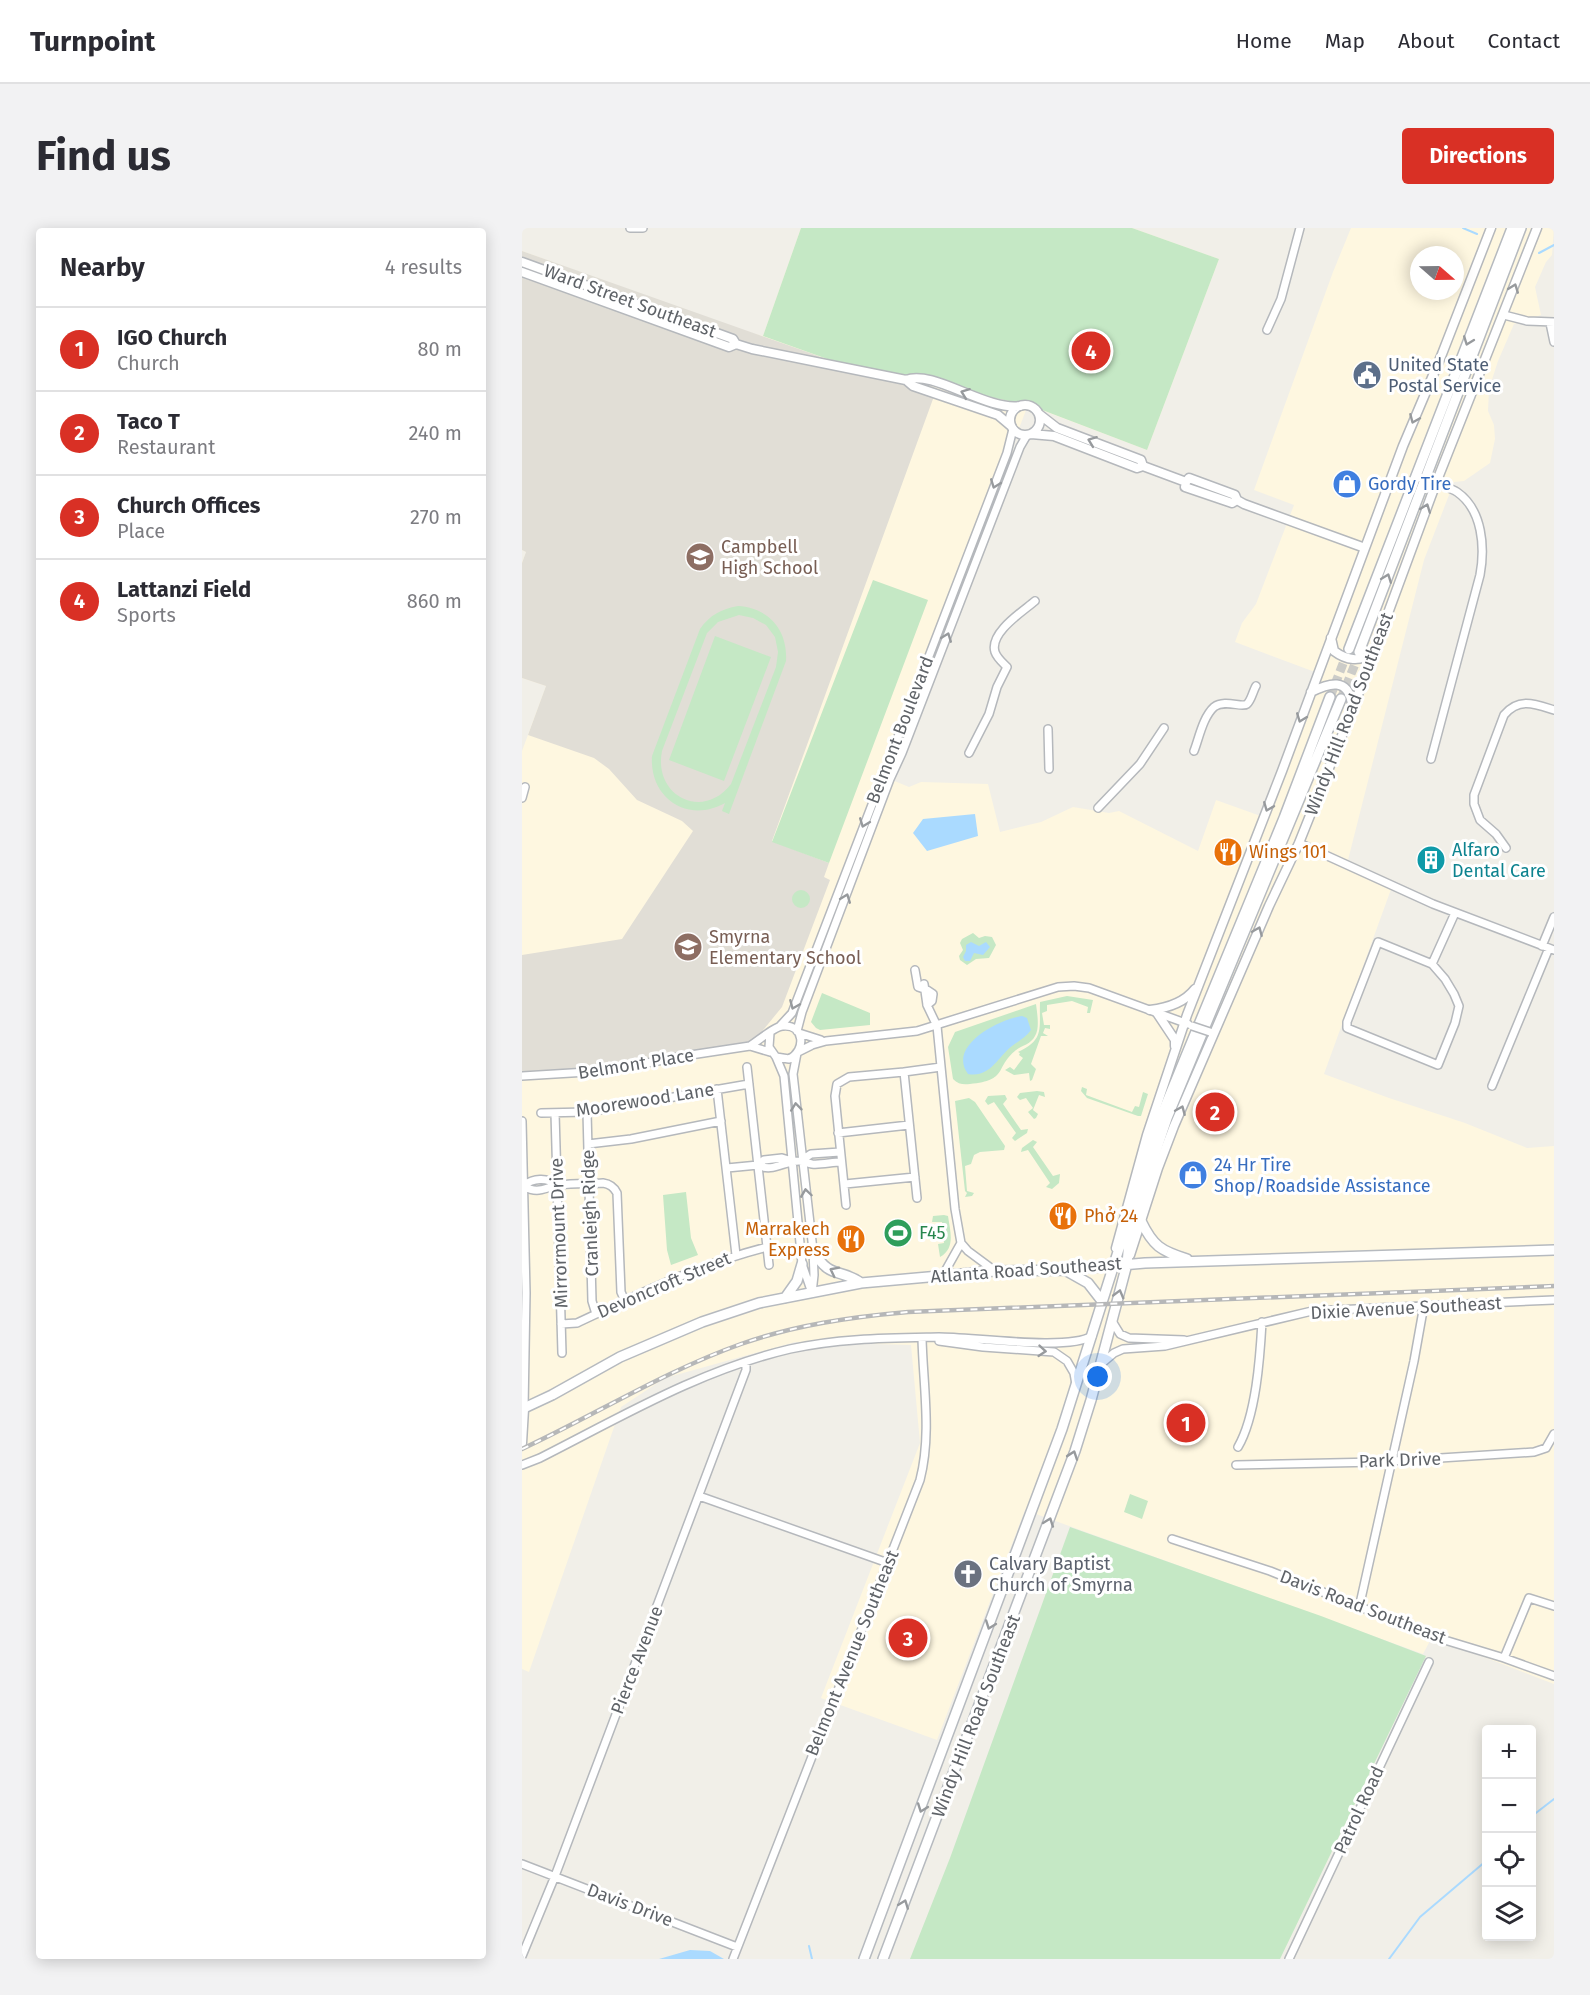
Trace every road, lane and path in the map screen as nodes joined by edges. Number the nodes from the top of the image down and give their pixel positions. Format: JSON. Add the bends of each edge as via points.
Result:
{"nodes":[{"id":1,"x":630,"y":228,"type":"edge"},
{"id":2,"x":643,"y":228,"type":"edge"},
{"id":3,"x":1300,"y":228,"type":"edge"},
{"id":4,"x":1491,"y":228,"type":"edge"},
{"id":5,"x":1512,"y":228,"type":"edge"},
{"id":6,"x":1521,"y":228,"type":"edge"},
{"id":7,"x":1537,"y":228,"type":"edge"},
{"id":8,"x":522,"y":262,"type":"edge"},
{"id":9,"x":522,"y":272,"type":"edge"},
{"id":10,"x":1504,"y":315,"type":"junction"},
{"id":11,"x":1552,"y":322,"type":"edge"},
{"id":12,"x":1267,"y":330,"type":"dead end"},
{"id":13,"x":1554,"y":342,"type":"edge"},
{"id":14,"x":736,"y":344,"type":"junction"},
{"id":15,"x":906,"y":380,"type":"junction"},
{"id":16,"x":1020,"y":406,"type":"junction"},
{"id":17,"x":1039,"y":414,"type":"junction"},
{"id":18,"x":1012,"y":427,"type":"junction"},
{"id":19,"x":1029,"y":435,"type":"junction"},
{"id":20,"x":1143,"y":466,"type":"junction"},
{"id":21,"x":1436,"y":483,"type":"junction"},
{"id":22,"x":1365,"y":548,"type":"junction"},
{"id":23,"x":1035,"y":601,"type":"dead end"},
{"id":24,"x":1331,"y":638,"type":"junction"},
{"id":25,"x":1348,"y":649,"type":"tunnel mouth"},
{"id":26,"x":1359,"y":652,"type":"tunnel mouth"},
{"id":27,"x":1373,"y":652,"type":"junction"},
{"id":28,"x":1256,"y":686,"type":"dead end"},
{"id":29,"x":1311,"y":692,"type":"junction"},
{"id":30,"x":1330,"y":697,"type":"tunnel mouth"},
{"id":31,"x":1341,"y":699,"type":"tunnel mouth"},
{"id":32,"x":1353,"y":708,"type":"junction"},
{"id":33,"x":1554,"y":710,"type":"edge"},
{"id":34,"x":1164,"y":728,"type":"dead end"},
{"id":35,"x":1048,"y":729,"type":"dead end"},
{"id":36,"x":1194,"y":751,"type":"dead end"},
{"id":37,"x":969,"y":753,"type":"dead end"},
{"id":38,"x":1431,"y":759,"type":"dead end"},
{"id":39,"x":1049,"y":769,"type":"dead end"},
{"id":40,"x":525,"y":787,"type":"dead end"},
{"id":41,"x":522,"y":798,"type":"edge"},
{"id":42,"x":1098,"y":808,"type":"dead end"},
{"id":43,"x":1299,"y":843,"type":"junction"},
{"id":44,"x":1506,"y":848,"type":"dead end"},
{"id":45,"x":1455,"y":913,"type":"junction"},
{"id":46,"x":1554,"y":917,"type":"edge"},
{"id":47,"x":1548,"y":948,"type":"edge"},
{"id":48,"x":1432,"y":964,"type":"junction"},
{"id":49,"x":915,"y":970,"type":"dead end"},
{"id":50,"x":1199,"y":984,"type":"junction"},
{"id":51,"x":1154,"y":1011,"type":"junction"},
{"id":52,"x":1188,"y":1024,"type":"junction"},
{"id":53,"x":780,"y":1026,"type":"junction"},
{"id":54,"x":937,"y":1026,"type":"junction"},
{"id":55,"x":798,"y":1032,"type":"junction"},
{"id":56,"x":770,"y":1033,"type":"junction"},
{"id":57,"x":1212,"y":1033,"type":"junction"},
{"id":58,"x":826,"y":1041,"type":"junction"},
{"id":59,"x":750,"y":1046,"type":"junction"},
{"id":60,"x":1175,"y":1051,"type":"junction"},
{"id":61,"x":798,"y":1053,"type":"junction"},
{"id":62,"x":773,"y":1054,"type":"junction"},
{"id":63,"x":747,"y":1067,"type":"dead end"},
{"id":64,"x":941,"y":1067,"type":"junction"},
{"id":65,"x":904,"y":1072,"type":"junction"},
{"id":66,"x":522,"y":1076,"type":"edge"},
{"id":67,"x":749,"y":1084,"type":"junction"},
{"id":68,"x":1492,"y":1086,"type":"dead end"},
{"id":69,"x":717,"y":1089,"type":"junction"},
{"id":70,"x":587,"y":1112,"type":"junction"},
{"id":71,"x":541,"y":1113,"type":"dead end"},
{"id":72,"x":555,"y":1113,"type":"junction"},
{"id":73,"x":522,"y":1121,"type":"edge"},
{"id":74,"x":721,"y":1121,"type":"junction"},
{"id":75,"x":909,"y":1125,"type":"junction"},
{"id":76,"x":838,"y":1133,"type":"junction"},
{"id":77,"x":588,"y":1144,"type":"junction"},
{"id":78,"x":840,"y":1152,"type":"junction"},
{"id":79,"x":802,"y":1160,"type":"junction"},
{"id":80,"x":792,"y":1161,"type":"junction"},
{"id":81,"x":841,"y":1162,"type":"junction"},
{"id":82,"x":758,"y":1165,"type":"junction"},
{"id":83,"x":727,"y":1168,"type":"junction"},
{"id":84,"x":915,"y":1176,"type":"junction"},
{"id":85,"x":588,"y":1184,"type":"junction"},
{"id":86,"x":845,"y":1184,"type":"junction"},
{"id":87,"x":557,"y":1185,"type":"junction"},
{"id":88,"x":523,"y":1186,"type":"edge"},
{"id":89,"x":917,"y":1198,"type":"dead end"},
{"id":90,"x":846,"y":1205,"type":"dead end"},
{"id":91,"x":1141,"y":1221,"type":"junction"},
{"id":92,"x":961,"y":1243,"type":"junction"},
{"id":93,"x":767,"y":1247,"type":"junction"},
{"id":94,"x":813,"y":1250,"type":"junction"},
{"id":95,"x":1554,"y":1250,"type":"edge"},
{"id":96,"x":736,"y":1255,"type":"junction"},
{"id":97,"x":1192,"y":1261,"type":"junction"},
{"id":98,"x":802,"y":1264,"type":"junction"},
{"id":99,"x":1127,"y":1264,"type":"junction"},
{"id":100,"x":769,"y":1265,"type":"dead end"},
{"id":101,"x":1112,"y":1266,"type":"junction"},
{"id":102,"x":1065,"y":1270,"type":"junction"},
{"id":103,"x":995,"y":1271,"type":"junction"},
{"id":104,"x":943,"y":1275,"type":"junction"},
{"id":105,"x":861,"y":1283,"type":"junction"},
{"id":106,"x":812,"y":1293,"type":"junction"},
{"id":107,"x":785,"y":1298,"type":"junction"},
{"id":108,"x":1554,"y":1300,"type":"edge"},
{"id":109,"x":625,"y":1301,"type":"junction"},
{"id":110,"x":1102,"y":1301,"type":"junction"},
{"id":111,"x":1424,"y":1305,"type":"junction"},
{"id":112,"x":596,"y":1314,"type":"junction"},
{"id":113,"x":1112,"y":1321,"type":"junction"},
{"id":114,"x":1262,"y":1322,"type":"junction"},
{"id":115,"x":561,"y":1324,"type":"junction"},
{"id":116,"x":1092,"y":1336,"type":"junction"},
{"id":117,"x":922,"y":1338,"type":"junction"},
{"id":118,"x":1190,"y":1341,"type":"junction"},
{"id":119,"x":562,"y":1353,"type":"dead end"},
{"id":120,"x":746,"y":1362,"type":"junction"},
{"id":121,"x":1101,"y":1365,"type":"junction"},
{"id":122,"x":1077,"y":1386,"type":"junction"},
{"id":123,"x":523,"y":1409,"type":"edge"},
{"id":124,"x":1554,"y":1434,"type":"edge"},
{"id":125,"x":522,"y":1441,"type":"edge"},
{"id":126,"x":1238,"y":1448,"type":"dead end"},
{"id":127,"x":1391,"y":1461,"type":"junction"},
{"id":128,"x":522,"y":1465,"type":"edge"},
{"id":129,"x":1236,"y":1465,"type":"dead end"},
{"id":130,"x":699,"y":1496,"type":"junction"},
{"id":131,"x":1172,"y":1539,"type":"dead end"},
{"id":132,"x":888,"y":1563,"type":"junction"},
{"id":133,"x":1554,"y":1606,"type":"edge"},
{"id":134,"x":1359,"y":1608,"type":"junction"},
{"id":135,"x":1504,"y":1658,"type":"junction"},
{"id":136,"x":1429,"y":1662,"type":"dead end"},
{"id":137,"x":1554,"y":1676,"type":"edge"},
{"id":138,"x":522,"y":1864,"type":"edge"},
{"id":139,"x":555,"y":1876,"type":"junction"},
{"id":140,"x":737,"y":1947,"type":"junction"},
{"id":141,"x":522,"y":1956,"type":"edge"},
{"id":142,"x":733,"y":1959,"type":"edge"},
{"id":143,"x":864,"y":1959,"type":"edge"},
{"id":144,"x":883,"y":1959,"type":"edge"},
{"id":145,"x":1289,"y":1959,"type":"edge"}],
"edges":[{"from":1,"to":2,"type":"street"},
{"from":3,"to":12,"type":"street","via":[[1281,299]]},
{"from":4,"to":22,"type":"street","name":"Windy Hill Road Southeast","one_way":true},
{"from":5,"to":25,"type":"main road","name":"Windy Hill Road Southeast","one_way":true},
{"from":26,"to":6,"type":"main road","name":"Windy Hill Road Southeast","one_way":true},
{"from":10,"to":7,"type":"street","name":"Windy Hill Road Southeast","one_way":true},
{"from":8,"to":14,"type":"street","name":"Ward Street Southeast","via":[[733,339]]},
{"from":9,"to":14,"type":"street","name":"Ward Street Southeast","via":[[729,347]]},
{"from":10,"to":11,"type":"street"},
{"from":10,"to":21,"type":"street","name":"Windy Hill Road Southeast"},
{"from":11,"to":13,"type":"street"},
{"from":14,"to":15,"type":"street","name":"Ward Street Southeast"},
{"from":16,"to":15,"type":"street","name":"Ward Street Southeast","one_way":true,"via":[[1001,406],[914,376]]},
{"from":15,"to":18,"type":"street","name":"Ward Street Southeast","via":[[913,386],[998,415]]},
{"from":16,"to":17,"type":"street","name":"Ward Street Southeast","via":[[1031,406]]},
{"from":16,"to":18,"type":"street","via":[[1012,413]]},
{"from":17,"to":19,"type":"street","via":[[1039,426]]},
{"from":20,"to":17,"type":"street","name":"Ward Street Southeast","one_way":true,"via":[[1141,460],[1057,428]]},
{"from":18,"to":19,"type":"street","name":"Ward Street Southeast","via":[[1020,435]]},
{"from":18,"to":53,"type":"street","name":"Belmont Boulevard","one_way":true,"via":[[1007,453],[792,1013]]},
{"from":19,"to":20,"type":"street","name":"Ward Street Southeast","via":[[1054,436],[1137,468]]},
{"from":55,"to":19,"type":"street","name":"Belmont Boulevard","one_way":true,"via":[[802,1012],[890,779],[1020,447]]},
{"from":20,"to":22,"type":"street","name":"Ward Street Southeast","via":[[1186,482],[1189,478]]},
{"from":27,"to":21,"type":"street","name":"Windy Hill Road Southeast","one_way":true},
{"from":21,"to":38,"type":"street","via":[[1465,500],[1478,522],[1483,546],[1480,575]]},
{"from":22,"to":24,"type":"street","name":"Windy Hill Road Southeast"},
{"from":23,"to":37,"type":"street","via":[[996,637],[995,655],[1007,667]]},
{"from":24,"to":27,"type":"street","via":[[1334,651],[1345,658],[1361,659]]},
{"from":24,"to":29,"type":"street","name":"Windy Hill Road Southeast"},
{"from":27,"to":32,"type":"street","name":"Windy Hill Road Southeast"},
{"from":28,"to":36,"type":"street","via":[[1247,704],[1229,703],[1214,708]]},
{"from":29,"to":32,"type":"street","via":[[1327,684],[1340,686],[1351,695]]},
{"from":29,"to":50,"type":"street","name":"Windy Hill Road Southeast","one_way":true},
{"from":30,"to":101,"type":"main road","name":"Windy Hill Road Southeast","via":[[1160,1119]]},
{"from":31,"to":99,"type":"main road","name":"Windy Hill Road Southeast","via":[[1167,1118],[1138,1205]]},
{"from":32,"to":43,"type":"street","name":"Windy Hill Road Southeast"},
{"from":33,"to":44,"type":"street","via":[[1526,702],[1510,708],[1474,795],[1475,812]]},
{"from":34,"to":42,"type":"street","via":[[1140,764]]},
{"from":35,"to":39,"type":"street"},
{"from":40,"to":41,"type":"street"},
{"from":43,"to":45,"type":"street"},
{"from":57,"to":43,"type":"street","name":"Windy Hill Road Southeast","one_way":true},
{"from":45,"to":47,"type":"street"},
{"from":45,"to":48,"type":"street"},
{"from":46,"to":47,"type":"street"},
{"from":47,"to":68,"type":"street"},
{"from":48,"to":48,"type":"street","via":[[1378,942],[1347,1028],[1438,1065],[1459,1006]]},
{"from":49,"to":54,"type":"street","via":[[918,987],[933,994],[927,1005]]},
{"from":50,"to":51,"type":"street","via":[[1181,1001]]},
{"from":50,"to":52,"type":"street","name":"Windy Hill Road Southeast"},
{"from":51,"to":52,"type":"street"},
{"from":51,"to":54,"type":"street","via":[[1089,988],[1058,987]]},
{"from":51,"to":60,"type":"street","via":[[1175,1040]]},
{"from":52,"to":57,"type":"street","bridge":true},
{"from":52,"to":60,"type":"street","name":"Windy Hill Road Southeast"},
{"from":53,"to":55,"type":"street"},
{"from":53,"to":56,"type":"street"},
{"from":54,"to":58,"type":"street"},
{"from":54,"to":64,"type":"street"},
{"from":55,"to":58,"type":"street"},
{"from":55,"to":61,"type":"street","via":[[802,1042]]},
{"from":56,"to":59,"type":"street","name":"Belmont Place"},
{"from":56,"to":62,"type":"street","via":[[768,1042]]},
{"from":91,"to":57,"type":"street","name":"Windy Hill Road Southeast","one_way":true},
{"from":58,"to":61,"type":"street"},
{"from":59,"to":62,"type":"street","name":"Belmont Place"},
{"from":59,"to":66,"type":"street","name":"Belmont Place","via":[[604,1071]]},
{"from":60,"to":101,"type":"street","name":"Windy Hill Road Southeast","via":[[1137,1168]]},
{"from":61,"to":62,"type":"street","via":[[789,1059]]},
{"from":79,"to":61,"type":"street","one_way":true,"via":[[793,1074]]},
{"from":62,"to":80,"type":"street","via":[[784,1076]]},
{"from":63,"to":67,"type":"street"},
{"from":64,"to":65,"type":"street"},
{"from":64,"to":92,"type":"street"},
{"from":65,"to":75,"type":"street"},
{"from":65,"to":76,"type":"street","via":[[849,1077],[837,1084]]},
{"from":67,"to":69,"type":"street","name":"Moorewood Lane"},
{"from":67,"to":82,"type":"street"},
{"from":69,"to":70,"type":"street","name":"Moorewood Lane"},
{"from":69,"to":74,"type":"street"},
{"from":70,"to":72,"type":"street","name":"Moorewood Lane"},
{"from":70,"to":77,"type":"street","name":"Cranleigh Ridge"},
{"from":71,"to":72,"type":"street","name":"Moorewood Lane"},
{"from":72,"to":87,"type":"street","name":"Mirrormount Drive"},
{"from":73,"to":88,"type":"street"},
{"from":74,"to":77,"type":"street"},
{"from":74,"to":83,"type":"street"},
{"from":75,"to":76,"type":"street"},
{"from":75,"to":84,"type":"street"},
{"from":76,"to":78,"type":"street"},
{"from":77,"to":85,"type":"street","name":"Cranleigh Ridge"},
{"from":78,"to":79,"type":"street","via":[[811,1154]]},
{"from":78,"to":81,"type":"street"},
{"from":79,"to":80,"type":"street"},
{"from":79,"to":81,"type":"street","via":[[812,1164]]},
{"from":94,"to":79,"type":"street","one_way":true},
{"from":80,"to":82,"type":"street","via":[[764,1160]]},
{"from":80,"to":98,"type":"street"},
{"from":81,"to":86,"type":"street"},
{"from":82,"to":83,"type":"street"},
{"from":82,"to":93,"type":"street"},
{"from":83,"to":96,"type":"street"},
{"from":84,"to":86,"type":"street"},
{"from":84,"to":89,"type":"street"},
{"from":85,"to":87,"type":"street"},
{"from":85,"to":109,"type":"street","via":[[609,1184],[617,1193],[621,1292]]},
{"from":85,"to":112,"type":"street","name":"Cranleigh Ridge","via":[[592,1301]]},
{"from":86,"to":90,"type":"street"},
{"from":87,"to":88,"type":"street","via":[[550,1180],[530,1181]]},
{"from":87,"to":115,"type":"street","name":"Mirrormount Drive"},
{"from":88,"to":123,"type":"street"},
{"from":91,"to":97,"type":"main road","via":[[1157,1246]]},
{"from":91,"to":99,"type":"street","name":"Windy Hill Road Southeast"},
{"from":92,"to":103,"type":"street"},
{"from":92,"to":104,"type":"street"},
{"from":93,"to":96,"type":"street","name":"Devoncroft Street"},
{"from":93,"to":100,"type":"street"},
{"from":105,"to":94,"type":"main road","one_way":true,"via":[[830,1270]]},
{"from":94,"to":106,"type":"street"},
{"from":95,"to":97,"type":"main road","name":"Atlanta Road Southeast"},
{"from":96,"to":109,"type":"street","name":"Devoncroft Street","via":[[674,1277]]},
{"from":97,"to":99,"type":"main road","name":"Atlanta Road Southeast"},
{"from":98,"to":106,"type":"street"},
{"from":98,"to":107,"type":"main road","via":[[797,1281]]},
{"from":99,"to":101,"type":"main road","name":"Atlanta Road Southeast"},
{"from":113,"to":99,"type":"main road","name":"Windy Hill Road Southeast","one_way":true},
{"from":101,"to":102,"type":"main road","name":"Atlanta Road Southeast"},
{"from":101,"to":110,"type":"main road","name":"Windy Hill Road Southeast"},
{"from":102,"to":103,"type":"main road","name":"Atlanta Road Southeast"},
{"from":102,"to":110,"type":"main road","via":[[1088,1282]]},
{"from":103,"to":104,"type":"main road","name":"Atlanta Road Southeast"},
{"from":104,"to":105,"type":"main road","name":"Atlanta Road Southeast"},
{"from":105,"to":106,"type":"main road","name":"Atlanta Road Southeast"},
{"from":106,"to":107,"type":"main road","name":"Atlanta Road Southeast"},
{"from":107,"to":123,"type":"main road","name":"Atlanta Road Southeast","via":[[681,1330],[620,1357]]},
{"from":108,"to":111,"type":"street","name":"Dixie Avenue Southeast"},
{"from":109,"to":112,"type":"street","name":"Devoncroft Street"},
{"from":110,"to":116,"type":"main road","name":"Windy Hill Road Southeast"},
{"from":111,"to":114,"type":"street","name":"Dixie Avenue Southeast","via":[[1312,1311]]},
{"from":111,"to":127,"type":"street"},
{"from":112,"to":115,"type":"street","name":"Devoncroft Street","via":[[577,1323]]},
{"from":113,"to":118,"type":"street","name":"Dixie Avenue Southeast","via":[[1120,1335],[1129,1338]]},
{"from":113,"to":121,"type":"main road","name":"Windy Hill Road Southeast"},
{"from":114,"to":118,"type":"street","name":"Dixie Avenue Southeast"},
{"from":114,"to":126,"type":"street","via":[[1253,1399]]},
{"from":115,"to":119,"type":"street","name":"Mirrormount Drive"},
{"from":116,"to":117,"type":"street","via":[[1078,1342]]},
{"from":116,"to":122,"type":"main road","name":"Windy Hill Road Southeast"},
{"from":117,"to":120,"type":"street","via":[[847,1340]]},
{"from":117,"to":122,"type":"street","one_way":true,"via":[[1054,1352],[1067,1361]]},
{"from":117,"to":132,"type":"street","name":"Belmont Avenue Southeast","via":[[926,1424],[923,1462]]},
{"from":118,"to":121,"type":"street","name":"Dixie Avenue Southeast","via":[[1123,1349]]},
{"from":120,"to":128,"type":"street","via":[[666,1393]]},
{"from":120,"to":130,"type":"street","name":"Pierce Avenue"},
{"from":144,"to":121,"type":"main road","name":"Windy Hill Road Southeast","one_way":true,"via":[[1062,1487]]},
{"from":122,"to":143,"type":"main road","name":"Windy Hill Road Southeast","one_way":true},
{"from":123,"to":125,"type":"street"},
{"from":124,"to":127,"type":"street","name":"Park Drive","via":[[1546,1448],[1534,1452]]},
{"from":127,"to":129,"type":"street","name":"Park Drive"},
{"from":127,"to":134,"type":"street"},
{"from":130,"to":132,"type":"street"},
{"from":130,"to":139,"type":"street","name":"Pierce Avenue"},
{"from":131,"to":134,"type":"street","name":"Davis Road Southeast","via":[[1270,1571]]},
{"from":132,"to":140,"type":"street","name":"Belmont Avenue Southeast"},
{"from":133,"to":135,"type":"street","via":[[1529,1598]]},
{"from":134,"to":135,"type":"street","name":"Davis Road Southeast"},
{"from":135,"to":137,"type":"street","name":"Davis Road Southeast"},
{"from":136,"to":145,"type":"street","name":"Patrol Road"},
{"from":138,"to":139,"type":"street","name":"Davis Drive"},
{"from":139,"to":140,"type":"street","name":"Davis Drive"},
{"from":139,"to":141,"type":"street","name":"Pierce Avenue"},
{"from":140,"to":142,"type":"street","name":"Belmont Avenue Southeast"}]}
